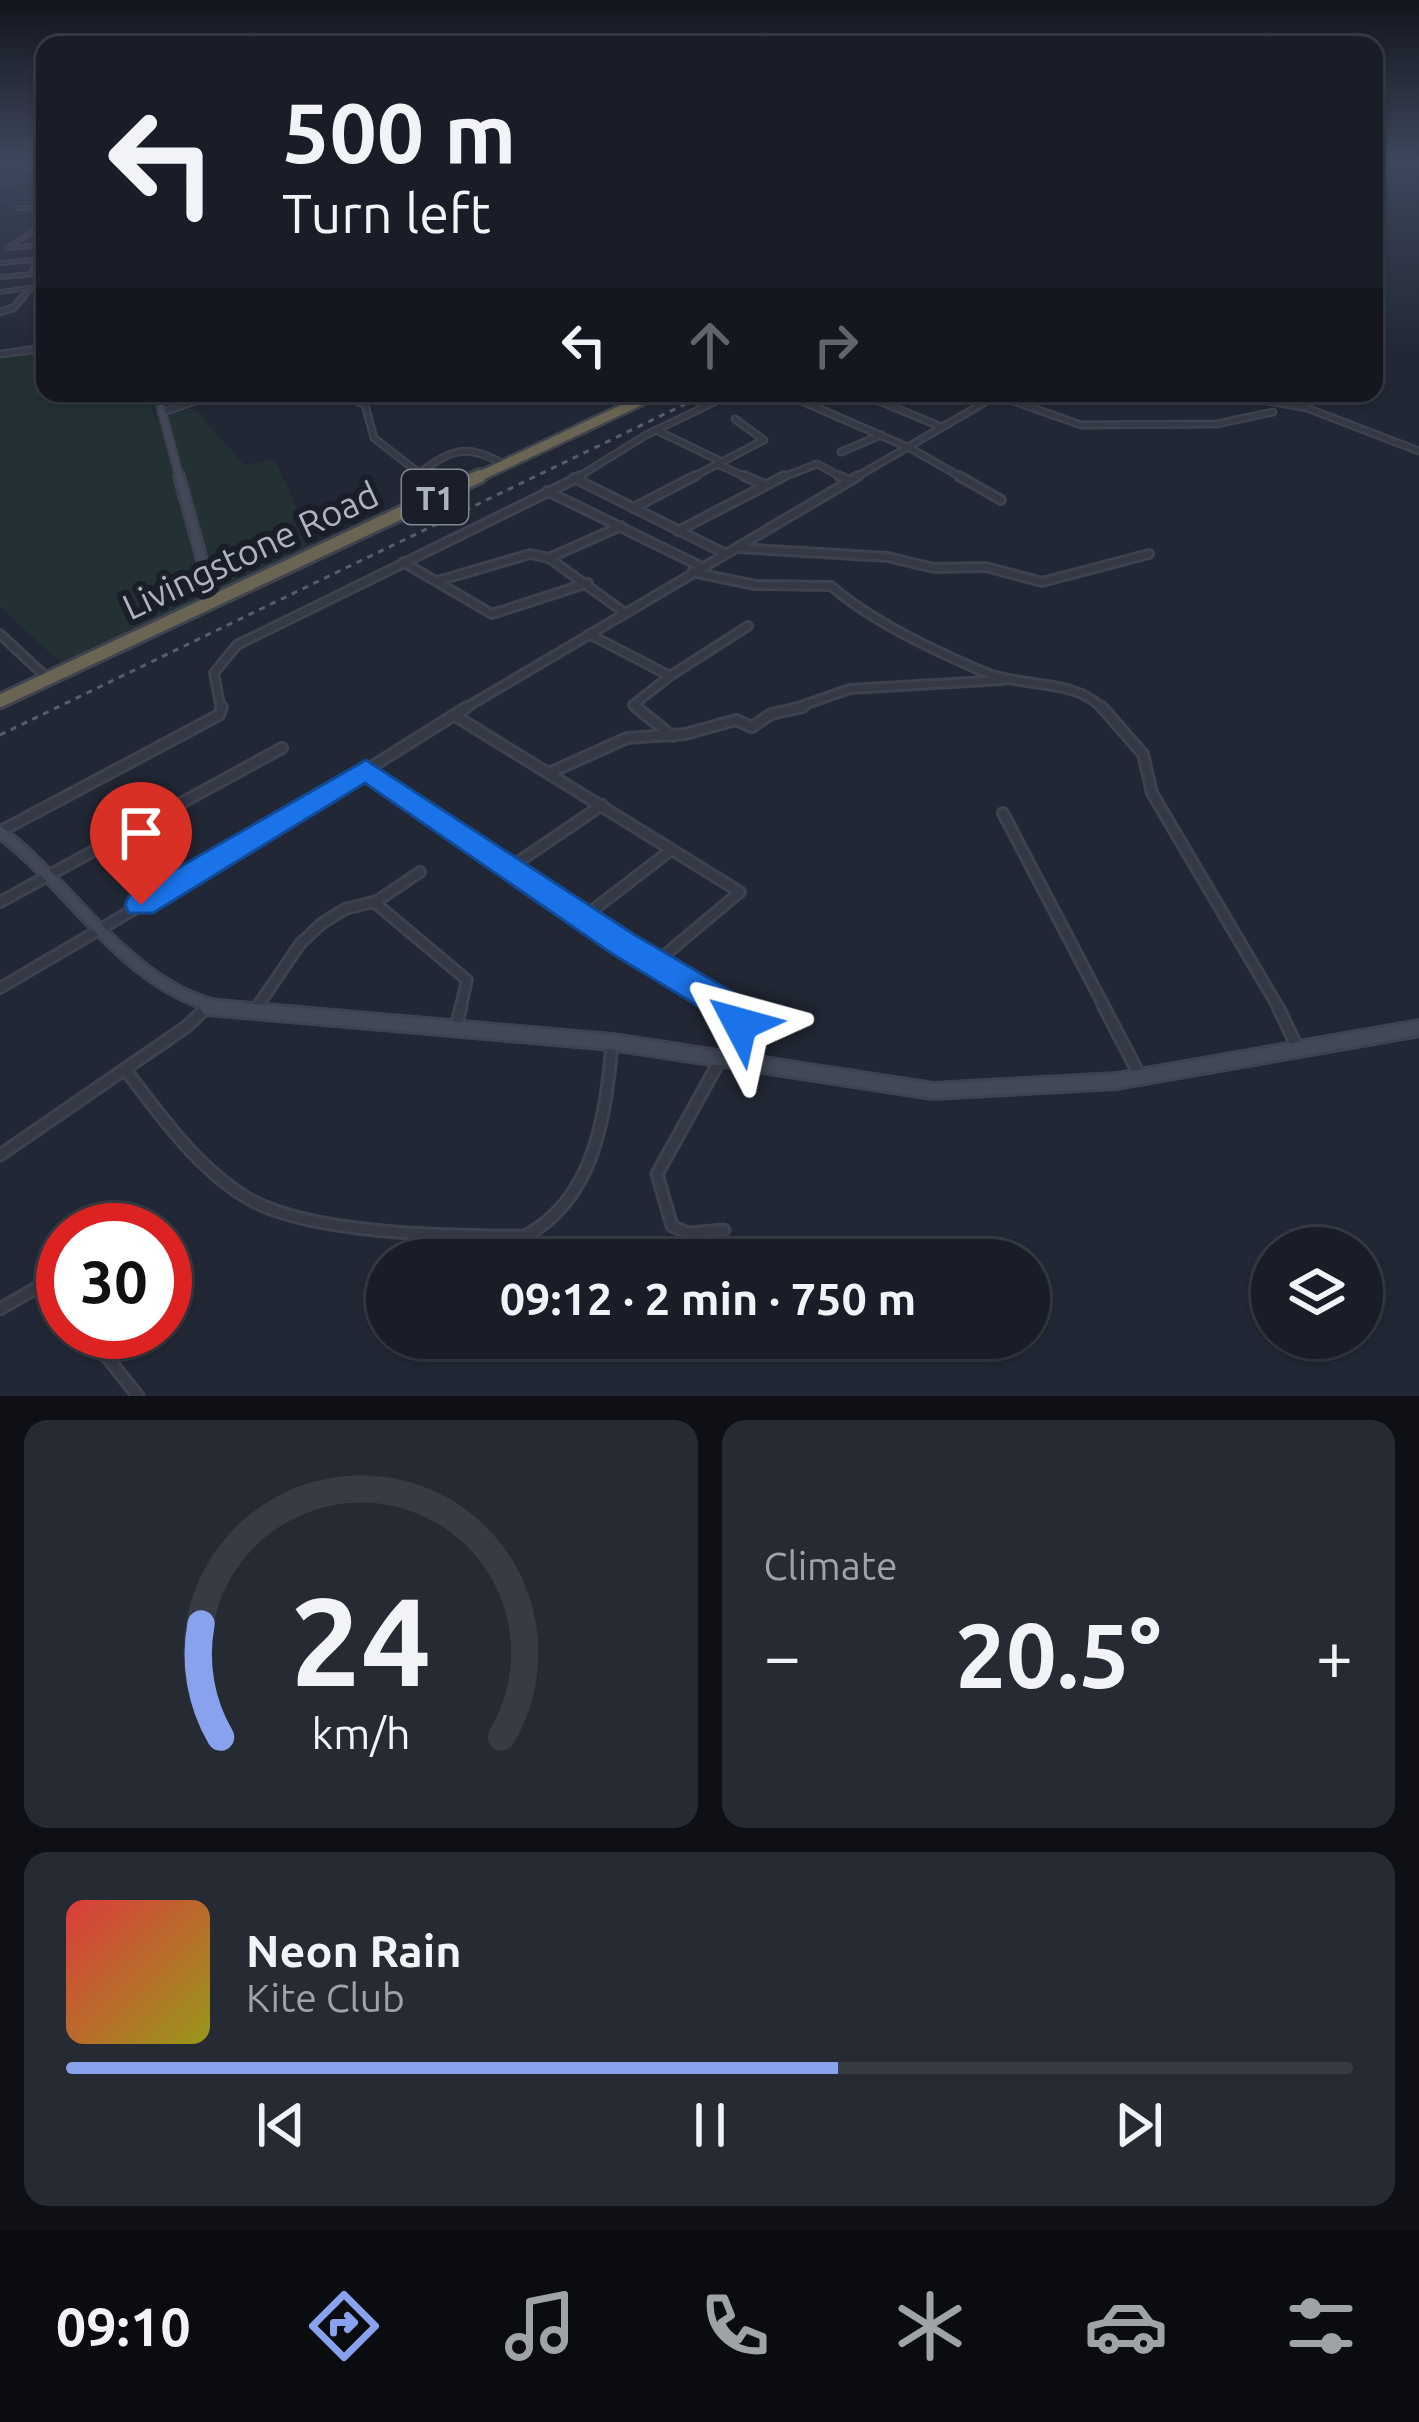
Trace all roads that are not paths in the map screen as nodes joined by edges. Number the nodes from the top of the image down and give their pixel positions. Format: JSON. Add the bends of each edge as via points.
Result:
{"nodes":[{"id":1,"x":36,"y":229,"type":"edge"},
{"id":2,"x":28,"y":235,"type":"junction"},
{"id":3,"x":36,"y":235,"type":"edge"},
{"id":4,"x":36,"y":246,"type":"edge"},
{"id":5,"x":4,"y":248,"type":"edge"},
{"id":6,"x":36,"y":260,"type":"joint"},
{"id":7,"x":0,"y":263,"type":"edge"},
{"id":8,"x":31,"y":274,"type":"junction"},
{"id":9,"x":36,"y":274,"type":"edge"},
{"id":10,"x":0,"y":277,"type":"edge"},
{"id":11,"x":36,"y":287,"type":"edge"},
{"id":12,"x":31,"y":288,"type":"junction"},
{"id":13,"x":0,"y":292,"type":"edge"},
{"id":14,"x":0,"y":312,"type":"edge"},
{"id":15,"x":36,"y":349,"type":"edge"},
{"id":16,"x":0,"y":354,"type":"edge"},
{"id":17,"x":159,"y":402,"type":"edge"},
{"id":18,"x":191,"y":402,"type":"edge"},
{"id":19,"x":358,"y":402,"type":"edge"},
{"id":20,"x":638,"y":402,"type":"edge"},
{"id":21,"x":714,"y":402,"type":"edge"},
{"id":22,"x":804,"y":402,"type":"edge"},
{"id":23,"x":885,"y":402,"type":"edge"},
{"id":24,"x":984,"y":402,"type":"edge"},
{"id":25,"x":1020,"y":402,"type":"edge"},
{"id":26,"x":1274,"y":402,"type":"edge"},
{"id":27,"x":188,"y":403,"type":"joint"},
{"id":28,"x":1273,"y":412,"type":"dead end"},
{"id":29,"x":161,"y":413,"type":"junction"},
{"id":30,"x":735,"y":419,"type":"dead end"},
{"id":31,"x":939,"y":426,"type":"junction"},
{"id":32,"x":656,"y":430,"type":"junction"},
{"id":33,"x":881,"y":435,"type":"junction"},
{"id":34,"x":906,"y":446,"type":"junction"},
{"id":35,"x":1419,"y":451,"type":"edge"},
{"id":36,"x":841,"y":452,"type":"dead end"},
{"id":37,"x":718,"y":462,"type":"junction"},
{"id":38,"x":503,"y":464,"type":"junction"},
{"id":39,"x":419,"y":472,"type":"junction"},
{"id":40,"x":574,"y":478,"type":"junction"},
{"id":41,"x":847,"y":480,"type":"junction"},
{"id":42,"x":763,"y":484,"type":"junction"},
{"id":43,"x":548,"y":491,"type":"junction"},
{"id":44,"x":437,"y":495,"type":"junction"},
{"id":45,"x":1001,"y":500,"type":"dead end"},
{"id":46,"x":633,"y":508,"type":"junction"},
{"id":47,"x":621,"y":526,"type":"junction"},
{"id":48,"x":679,"y":530,"type":"junction"},
{"id":49,"x":733,"y":548,"type":"junction"},
{"id":50,"x":724,"y":553,"type":"junction"},
{"id":51,"x":1149,"y":554,"type":"dead end"},
{"id":52,"x":550,"y":559,"type":"junction"},
{"id":53,"x":403,"y":562,"type":"junction"},
{"id":54,"x":701,"y":566,"type":"junction"},
{"id":55,"x":692,"y":572,"type":"junction"},
{"id":56,"x":438,"y":581,"type":"junction"},
{"id":57,"x":588,"y":583,"type":"junction"},
{"id":58,"x":213,"y":600,"type":"junction"},
{"id":59,"x":626,"y":613,"type":"junction"},
{"id":60,"x":748,"y":626,"type":"dead end"},
{"id":61,"x":0,"y":634,"type":"edge"},
{"id":62,"x":589,"y":634,"type":"junction"},
{"id":63,"x":670,"y":676,"type":"junction"},
{"id":64,"x":48,"y":679,"type":"junction"},
{"id":65,"x":1006,"y":679,"type":"junction"},
{"id":66,"x":0,"y":701,"type":"edge"},
{"id":67,"x":454,"y":715,"type":"junction"},
{"id":68,"x":672,"y":736,"type":"junction"},
{"id":69,"x":282,"y":748,"type":"dead end"},
{"id":70,"x":366,"y":770,"type":"junction"},
{"id":71,"x":549,"y":773,"type":"junction"},
{"id":72,"x":602,"y":805,"type":"junction"},
{"id":73,"x":1004,"y":813,"type":"dead end"},
{"id":74,"x":1,"y":832,"type":"edge"},
{"id":75,"x":673,"y":849,"type":"junction"},
{"id":76,"x":511,"y":867,"type":"junction"},
{"id":77,"x":420,"y":872,"type":"dead end"},
{"id":78,"x":48,"y":875,"type":"junction"},
{"id":79,"x":0,"y":902,"type":"edge"},
{"id":80,"x":374,"y":902,"type":"junction"},
{"id":81,"x":584,"y":917,"type":"junction"},
{"id":82,"x":103,"y":927,"type":"junction"},
{"id":83,"x":654,"y":964,"type":"junction"},
{"id":84,"x":0,"y":988,"type":"edge"},
{"id":85,"x":207,"y":1007,"type":"junction"},
{"id":86,"x":256,"y":1010,"type":"junction"},
{"id":87,"x":456,"y":1028,"type":"junction"},
{"id":88,"x":1419,"y":1028,"type":"edge"},
{"id":89,"x":612,"y":1042,"type":"junction"},
{"id":90,"x":1299,"y":1050,"type":"junction"},
{"id":91,"x":719,"y":1057,"type":"junction"},
{"id":92,"x":125,"y":1070,"type":"junction"},
{"id":93,"x":1140,"y":1077,"type":"junction"},
{"id":94,"x":0,"y":1154,"type":"edge"},
{"id":95,"x":724,"y":1230,"type":"dead end"},
{"id":96,"x":36,"y":1289,"type":"edge"},
{"id":97,"x":0,"y":1309,"type":"edge"},
{"id":98,"x":109,"y":1359,"type":"edge"},
{"id":99,"x":138,"y":1396,"type":"edge"}],
"edges":[{"from":1,"to":2,"type":"street"},
{"from":2,"to":3,"type":"street"},
{"from":2,"to":5,"type":"street"},
{"from":4,"to":5,"type":"street"},
{"from":6,"to":7,"type":"street"},
{"from":6,"to":8,"type":"street"},
{"from":8,"to":9,"type":"street"},
{"from":8,"to":10,"type":"street"},
{"from":11,"to":12,"type":"street"},
{"from":12,"to":13,"type":"street"},
{"from":12,"to":14,"type":"street"},
{"from":15,"to":16,"type":"street"},
{"from":17,"to":29,"type":"street"},
{"from":18,"to":27,"type":"street"},
{"from":19,"to":39,"type":"street","via":[[375,441]]},
{"from":20,"to":38,"type":"highway","name":"Livingstone Road","number":"T1"},
{"from":21,"to":32,"type":"street"},
{"from":22,"to":33,"type":"street"},
{"from":23,"to":31,"type":"street"},
{"from":24,"to":31,"type":"street"},
{"from":25,"to":28,"type":"street","via":[[1081,425],[1217,424]]},
{"from":26,"to":35,"type":"street"},
{"from":27,"to":29,"type":"street"},
{"from":29,"to":58,"type":"street"},
{"from":30,"to":37,"type":"street","via":[[765,439]]},
{"from":31,"to":34,"type":"street"},
{"from":32,"to":37,"type":"street"},
{"from":32,"to":40,"type":"street"},
{"from":33,"to":34,"type":"street"},
{"from":33,"to":36,"type":"street"},
{"from":34,"to":41,"type":"street"},
{"from":34,"to":45,"type":"street"},
{"from":37,"to":42,"type":"street"},
{"from":37,"to":46,"type":"street"},
{"from":38,"to":39,"type":"street","via":[[467,445]]},
{"from":38,"to":44,"type":"highway","name":"Livingstone Road","number":"T1"},
{"from":39,"to":44,"type":"street","via":[[422,487]]},
{"from":40,"to":43,"type":"street"},
{"from":40,"to":46,"type":"street"},
{"from":41,"to":42,"type":"street","via":[[811,464]]},
{"from":41,"to":49,"type":"street"},
{"from":42,"to":48,"type":"street"},
{"from":43,"to":47,"type":"street"},
{"from":43,"to":53,"type":"street"},
{"from":44,"to":58,"type":"highway","name":"Livingstone Road","number":"T1"},
{"from":46,"to":48,"type":"street"},
{"from":47,"to":52,"type":"street"},
{"from":47,"to":54,"type":"street"},
{"from":48,"to":50,"type":"street"},
{"from":49,"to":50,"type":"street"},
{"from":49,"to":51,"type":"street","via":[[986,567],[1042,582]]},
{"from":50,"to":54,"type":"street"},
{"from":52,"to":56,"type":"street","via":[[530,554]]},
{"from":52,"to":57,"type":"street"},
{"from":53,"to":56,"type":"street"},
{"from":53,"to":74,"type":"street","via":[[220,656],[213,671],[219,715]]},
{"from":54,"to":55,"type":"street"},
{"from":55,"to":59,"type":"street"},
{"from":55,"to":65,"type":"street","via":[[778,587],[831,586],[853,605]]},
{"from":56,"to":57,"type":"street","via":[[492,614]]},
{"from":57,"to":59,"type":"street"},
{"from":58,"to":64,"type":"highway","name":"Livingstone Road","number":"T1"},
{"from":59,"to":62,"type":"street"},
{"from":60,"to":63,"type":"street"},
{"from":61,"to":64,"type":"street"},
{"from":62,"to":63,"type":"street"},
{"from":62,"to":67,"type":"street"},
{"from":63,"to":68,"type":"street","via":[[633,705]]},
{"from":64,"to":66,"type":"highway","name":"Livingstone Road","number":"T1"},
{"from":65,"to":68,"type":"street","via":[[850,689],[752,727],[736,720]]},
{"from":65,"to":90,"type":"street","via":[[1091,695],[1143,754],[1141,772],[1161,810]]},
{"from":67,"to":70,"type":"street"},
{"from":67,"to":71,"type":"street"},
{"from":68,"to":71,"type":"street","via":[[627,738]]},
{"from":69,"to":78,"type":"street"},
{"from":70,"to":76,"type":"street"},
{"from":70,"to":82,"type":"street"},
{"from":71,"to":72,"type":"street"},
{"from":72,"to":75,"type":"street"},
{"from":72,"to":76,"type":"street"},
{"from":73,"to":93,"type":"street"},
{"from":74,"to":78,"type":"street"},
{"from":75,"to":81,"type":"street"},
{"from":75,"to":83,"type":"street","via":[[740,892]]},
{"from":76,"to":81,"type":"street"},
{"from":77,"to":80,"type":"street"},
{"from":78,"to":79,"type":"street"},
{"from":78,"to":82,"type":"street"},
{"from":80,"to":86,"type":"street","via":[[321,923]]},
{"from":80,"to":87,"type":"street","via":[[467,980]]},
{"from":81,"to":83,"type":"street"},
{"from":82,"to":84,"type":"street"},
{"from":82,"to":85,"type":"street","via":[[182,998]]},
{"from":83,"to":91,"type":"street","via":[[739,1017]]},
{"from":85,"to":86,"type":"street"},
{"from":85,"to":92,"type":"street"},
{"from":86,"to":87,"type":"street"},
{"from":87,"to":89,"type":"street"},
{"from":88,"to":90,"type":"street"},
{"from":89,"to":91,"type":"street"},
{"from":89,"to":92,"type":"street","via":[[594,1159],[567,1200],[525,1236],[269,1210],[198,1152]]},
{"from":90,"to":93,"type":"street"},
{"from":91,"to":93,"type":"street","via":[[933,1091],[1017,1092]]},
{"from":91,"to":95,"type":"street","via":[[657,1180],[678,1231]]},
{"from":92,"to":94,"type":"street"},
{"from":96,"to":97,"type":"street"},
{"from":98,"to":99,"type":"street"}]}
